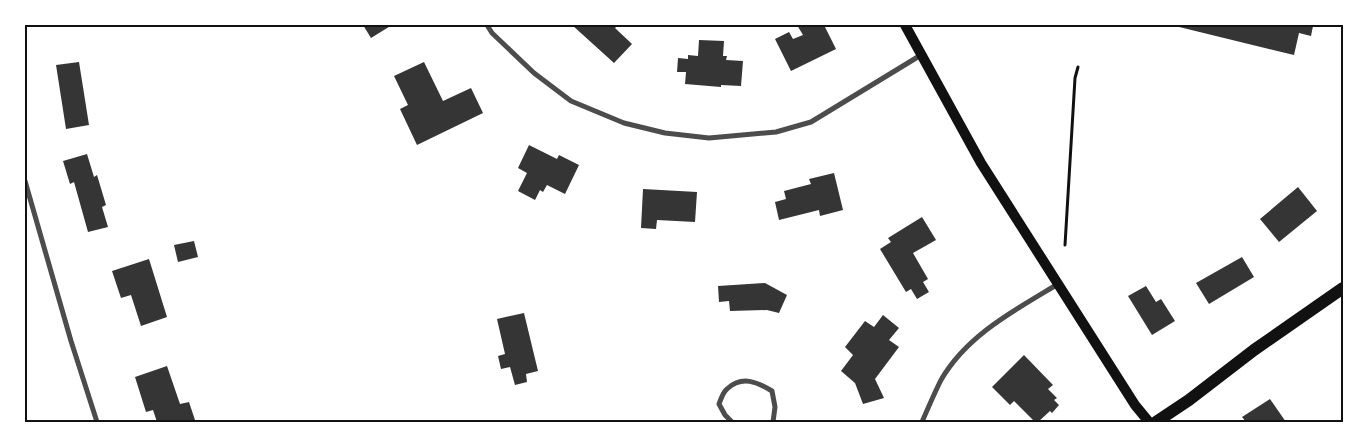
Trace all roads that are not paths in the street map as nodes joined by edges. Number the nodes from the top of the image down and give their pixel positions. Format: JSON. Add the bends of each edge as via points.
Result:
{"nodes":[{"id":1,"x":487,"y":25,"type":"edge"},
{"id":2,"x":905,"y":25,"type":"edge"},
{"id":3,"x":921,"y":54,"type":"junction"},
{"id":4,"x":25,"y":181,"type":"edge"},
{"id":5,"x":1058,"y":284,"type":"junction"},
{"id":6,"x":1343,"y":288,"type":"edge"},
{"id":7,"x":97,"y":422,"type":"edge"},
{"id":8,"x":732,"y":422,"type":"edge"},
{"id":9,"x":773,"y":422,"type":"edge"},
{"id":10,"x":922,"y":422,"type":"edge"},
{"id":11,"x":1149,"y":422,"type":"edge"},
{"id":12,"x":1156,"y":422,"type":"edge"}],
"edges":[{"from":1,"to":3,"type":"street","via":[[534,74],[571,101],[624,123],[665,133],[709,138],[776,132],[811,122]]},
{"from":2,"to":3,"type":"main road"},
{"from":3,"to":5,"type":"main road","via":[[981,163]]},
{"from":4,"to":7,"type":"street"},
{"from":5,"to":10,"type":"street","via":[[998,321],[965,348],[942,379]]},
{"from":5,"to":11,"type":"main road"},
{"from":6,"to":12,"type":"main road"},
{"from":8,"to":9,"type":"street","via":[[719,404],[726,389],[742,381],[758,382],[772,391]]}]}
